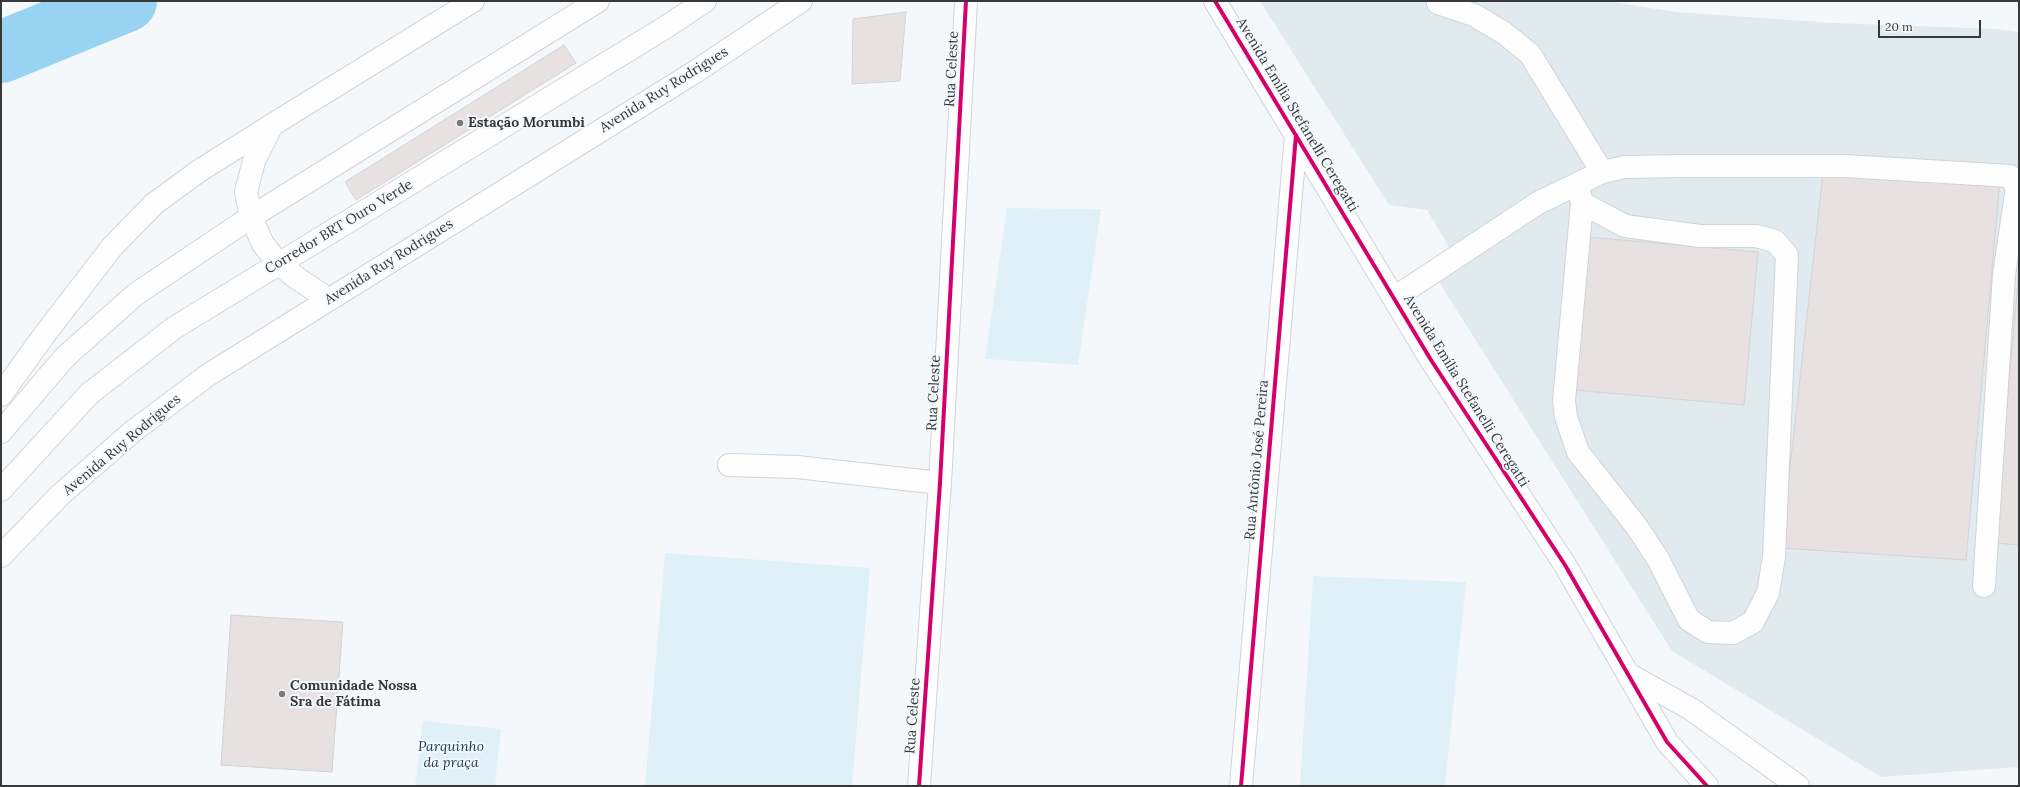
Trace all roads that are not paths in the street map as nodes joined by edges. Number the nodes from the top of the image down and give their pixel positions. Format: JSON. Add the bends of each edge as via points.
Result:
{"nodes":[{"id":1,"x":473,"y":1,"type":"edge"},
{"id":2,"x":598,"y":1,"type":"edge"},
{"id":3,"x":705,"y":1,"type":"edge"},
{"id":4,"x":802,"y":1,"type":"edge"},
{"id":5,"x":966,"y":1,"type":"edge"},
{"id":6,"x":1215,"y":1,"type":"edge"},
{"id":7,"x":1438,"y":2,"type":"dead end"},
{"id":8,"x":272,"y":125,"type":"junction"},
{"id":9,"x":1296,"y":135,"type":"junction"},
{"id":10,"x":1602,"y":172,"type":"junction"},
{"id":11,"x":1579,"y":193,"type":"junction"},
{"id":12,"x":251,"y":217,"type":"junction"},
{"id":13,"x":279,"y":264,"type":"junction"},
{"id":14,"x":1394,"y":298,"type":"junction"},
{"id":15,"x":328,"y":299,"type":"junction"},
{"id":16,"x":1,"y":395,"type":"edge"},
{"id":17,"x":1,"y":432,"type":"edge"},
{"id":18,"x":729,"y":465,"type":"dead end"},
{"id":19,"x":940,"y":483,"type":"junction"},
{"id":20,"x":1,"y":490,"type":"edge"},
{"id":21,"x":1,"y":556,"type":"edge"},
{"id":22,"x":1984,"y":586,"type":"dead end"},
{"id":23,"x":1627,"y":674,"type":"junction"},
{"id":24,"x":919,"y":786,"type":"edge"},
{"id":25,"x":1241,"y":786,"type":"edge"},
{"id":26,"x":1707,"y":786,"type":"edge"},
{"id":27,"x":1798,"y":786,"type":"edge"}],
"edges":[{"from":1,"to":8,"type":"street"},
{"from":2,"to":12,"type":"street"},
{"from":3,"to":13,"type":"street","name":"Corredor BRT Ouro Verde"},
{"from":4,"to":15,"type":"street","name":"Avenida Ruy Rodrigues","via":[[683,79]]},
{"from":5,"to":19,"type":"street","name":"Rua Celeste"},
{"from":6,"to":9,"type":"street","name":"Avenida Emília Stefanelli Ceregatti"},
{"from":7,"to":10,"type":"street","via":[[1474,15],[1504,33],[1530,54]]},
{"from":8,"to":12,"type":"street","via":[[254,161],[246,192]]},
{"from":8,"to":16,"type":"street","via":[[199,171],[154,204],[112,247]]},
{"from":9,"to":14,"type":"street","name":"Avenida Emília Stefanelli Ceregatti"},
{"from":9,"to":25,"type":"street","name":"Rua Antônio José Pereira"},
{"from":10,"to":11,"type":"street"},
{"from":10,"to":22,"type":"street","via":[[1625,167],[1846,166],[2010,176],[2017,187],[2004,275]]},
{"from":11,"to":11,"type":"street","via":[[1625,226],[1700,236],[1756,236],[1776,241],[1787,255],[1774,557],[1768,594],[1753,622],[1732,633],[1708,632],[1689,620],[1654,553],[1637,527],[1578,452],[1566,417],[1564,401]]},
{"from":11,"to":14,"type":"street","via":[[1538,203]]},
{"from":12,"to":13,"type":"street","via":[[263,244]]},
{"from":12,"to":17,"type":"street","via":[[136,294],[65,357]]},
{"from":13,"to":15,"type":"street"},
{"from":13,"to":20,"type":"street","name":"Corredor BRT Ouro Verde","via":[[174,328],[89,394]]},
{"from":14,"to":23,"type":"street","name":"Avenida Emília Stefanelli Ceregatti","via":[[1431,360],[1565,565]]},
{"from":15,"to":21,"type":"street","name":"Avenida Ruy Rodrigues","via":[[208,375],[132,432],[60,495]]},
{"from":18,"to":19,"type":"street","via":[[797,467]]},
{"from":19,"to":24,"type":"street","name":"Rua Celeste"},
{"from":23,"to":26,"type":"street","name":"Avenida Emília Stefanelli Ceregatti","via":[[1667,742]]},
{"from":23,"to":27,"type":"street","via":[[1692,709]]}]}
